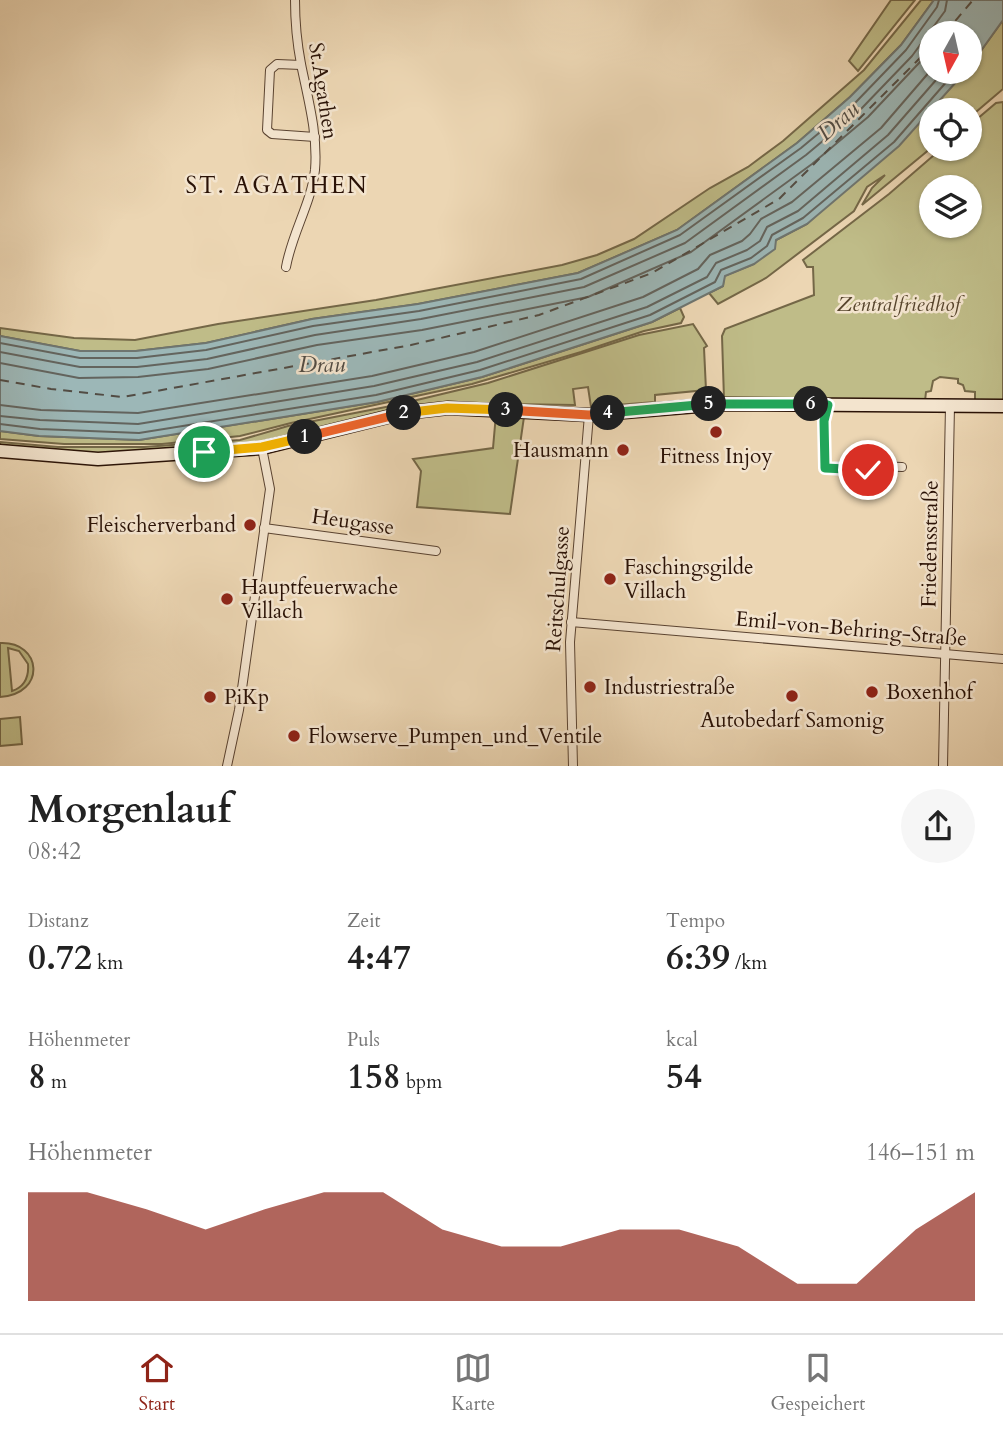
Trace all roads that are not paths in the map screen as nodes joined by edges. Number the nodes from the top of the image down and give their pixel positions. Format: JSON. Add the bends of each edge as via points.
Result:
{"nodes":[{"id":1,"x":295,"y":0,"type":"edge"},
{"id":2,"x":301,"y":65,"type":"junction"},
{"id":3,"x":315,"y":137,"type":"junction"},
{"id":4,"x":286,"y":267,"type":"dead end"},
{"id":5,"x":828,"y":405,"type":"junction"},
{"id":6,"x":950,"y":406,"type":"junction"},
{"id":7,"x":1003,"y":406,"type":"edge"},
{"id":8,"x":589,"y":415,"type":"junction"},
{"id":9,"x":262,"y":447,"type":"junction"},
{"id":10,"x":0,"y":451,"type":"edge"},
{"id":11,"x":902,"y":467,"type":"dead end"},
{"id":12,"x":264,"y":527,"type":"junction"},
{"id":13,"x":436,"y":551,"type":"dead end"},
{"id":14,"x":571,"y":621,"type":"junction"},
{"id":15,"x":945,"y":655,"type":"junction"},
{"id":16,"x":1003,"y":659,"type":"edge"},
{"id":17,"x":227,"y":766,"type":"edge"},
{"id":18,"x":573,"y":766,"type":"edge"},
{"id":19,"x":943,"y":766,"type":"edge"}],
"edges":[{"from":1,"to":2,"type":"street","name":"St.Agathen"},
{"from":2,"to":3,"type":"street","name":"St.Agathen"},
{"from":2,"to":3,"type":"street","via":[[277,64],[270,70],[268,130]]},
{"from":3,"to":4,"type":"street","name":"St.Agathen","via":[[312,188]]},
{"from":5,"to":6,"type":"street"},
{"from":5,"to":8,"type":"street","via":[[721,404]]},
{"from":5,"to":11,"type":"street","via":[[825,468]]},
{"from":6,"to":7,"type":"street"},
{"from":6,"to":15,"type":"street","name":"Friedensstraße"},
{"from":8,"to":9,"type":"street","via":[[447,408]]},
{"from":8,"to":14,"type":"street","name":"Reitschulgasse"},
{"from":9,"to":10,"type":"street","via":[[98,459]]},
{"from":9,"to":12,"type":"street","via":[[270,485]]},
{"from":12,"to":13,"type":"street","name":"Heugasse"},
{"from":12,"to":17,"type":"street"},
{"from":14,"to":15,"type":"street","name":"Emil-von-Behring-Straße"},
{"from":14,"to":18,"type":"street","name":"Reitschulgasse"},
{"from":15,"to":16,"type":"street","name":"Emil-von-Behring-Straße"},
{"from":15,"to":19,"type":"street","name":"Friedensstraße"}]}
